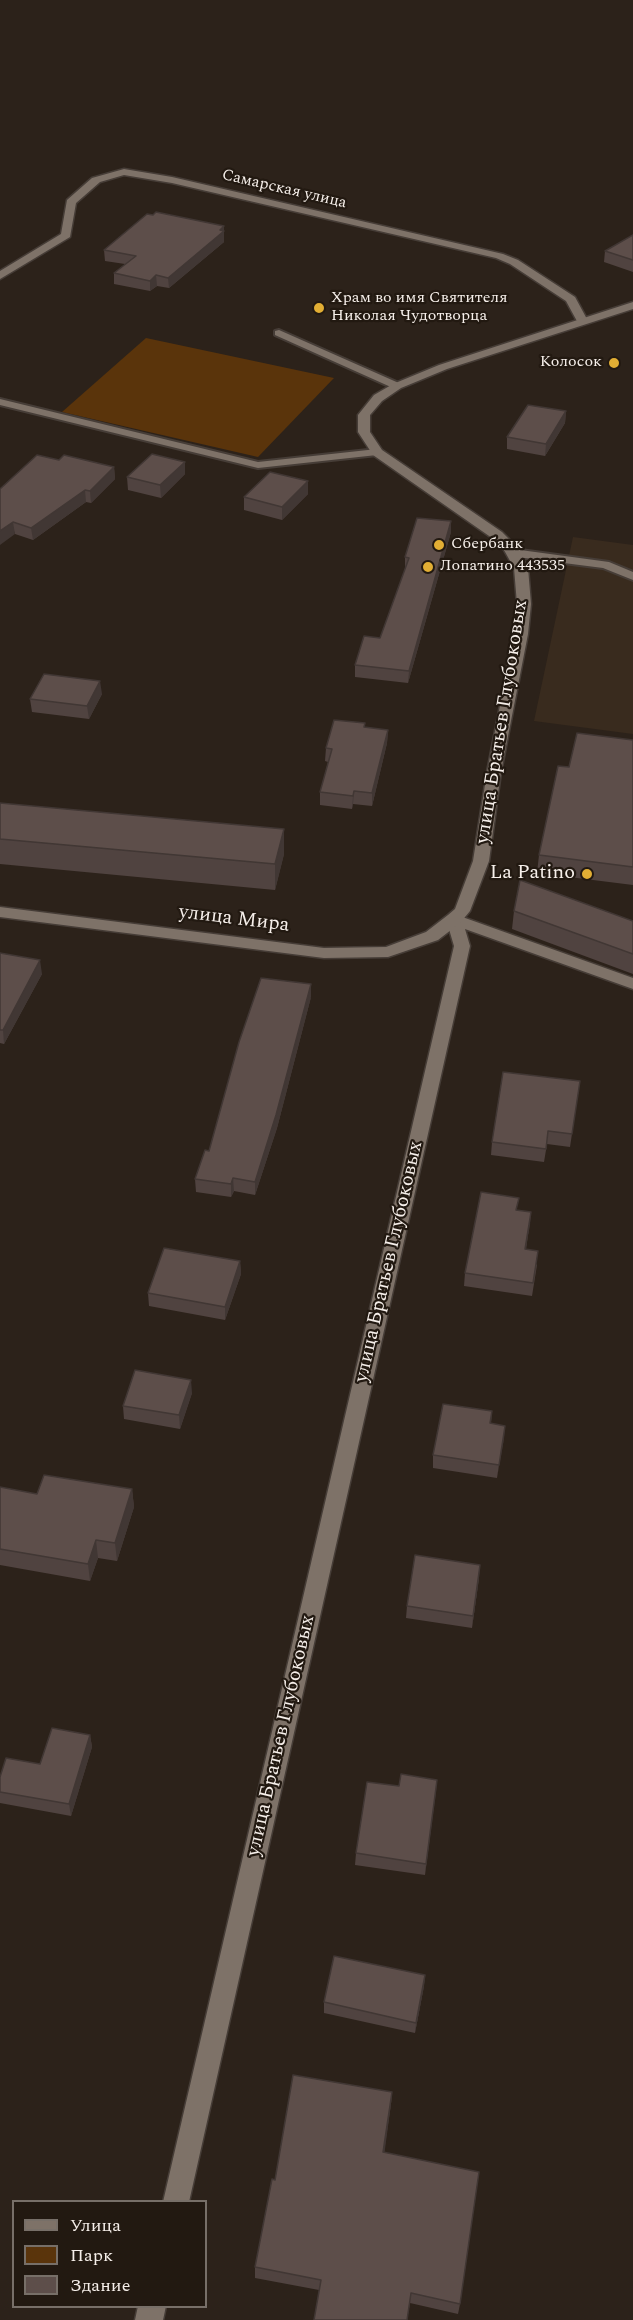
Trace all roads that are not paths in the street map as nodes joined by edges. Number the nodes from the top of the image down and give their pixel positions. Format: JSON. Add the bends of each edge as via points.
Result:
{"nodes":[{"id":1,"x":0,"y":276,"type":"edge"},
{"id":2,"x":633,"y":304,"type":"edge"},
{"id":3,"x":582,"y":321,"type":"junction"},
{"id":4,"x":279,"y":333,"type":"dead end"},
{"id":5,"x":398,"y":386,"type":"junction"},
{"id":6,"x":0,"y":402,"type":"edge"},
{"id":7,"x":377,"y":452,"type":"junction"},
{"id":8,"x":513,"y":553,"type":"junction"},
{"id":9,"x":633,"y":576,"type":"edge"},
{"id":10,"x":0,"y":912,"type":"edge"},
{"id":11,"x":454,"y":919,"type":"junction"},
{"id":12,"x":633,"y":984,"type":"edge"},
{"id":13,"x":176,"y":2200,"type":"edge"}],
"edges":[{"from":1,"to":3,"type":"street","name":"Самарская улица","via":[[66,235],[71,202],[96,180],[124,172],[499,256],[571,299]]},
{"from":2,"to":3,"type":"street"},
{"from":3,"to":5,"type":"street"},
{"from":4,"to":5,"type":"lane"},
{"from":5,"to":7,"type":"street","name":"улица Братьев Глубоковых","via":[[378,398],[364,415],[364,432]]},
{"from":6,"to":7,"type":"lane","via":[[258,465]]},
{"from":7,"to":8,"type":"street","name":"улица Братьев Глубоковых","via":[[498,535]]},
{"from":8,"to":9,"type":"lane","via":[[606,566]]},
{"from":8,"to":11,"type":"street","name":"улица Братьев Глубоковых","via":[[524,584],[521,634],[481,861],[462,911]]},
{"from":10,"to":11,"type":"street","name":"улица Мира","via":[[324,953],[388,952],[432,936]]},
{"from":11,"to":12,"type":"street"},
{"from":11,"to":13,"type":"street","name":"улица Братьев Глубоковых","via":[[462,946]]}]}
